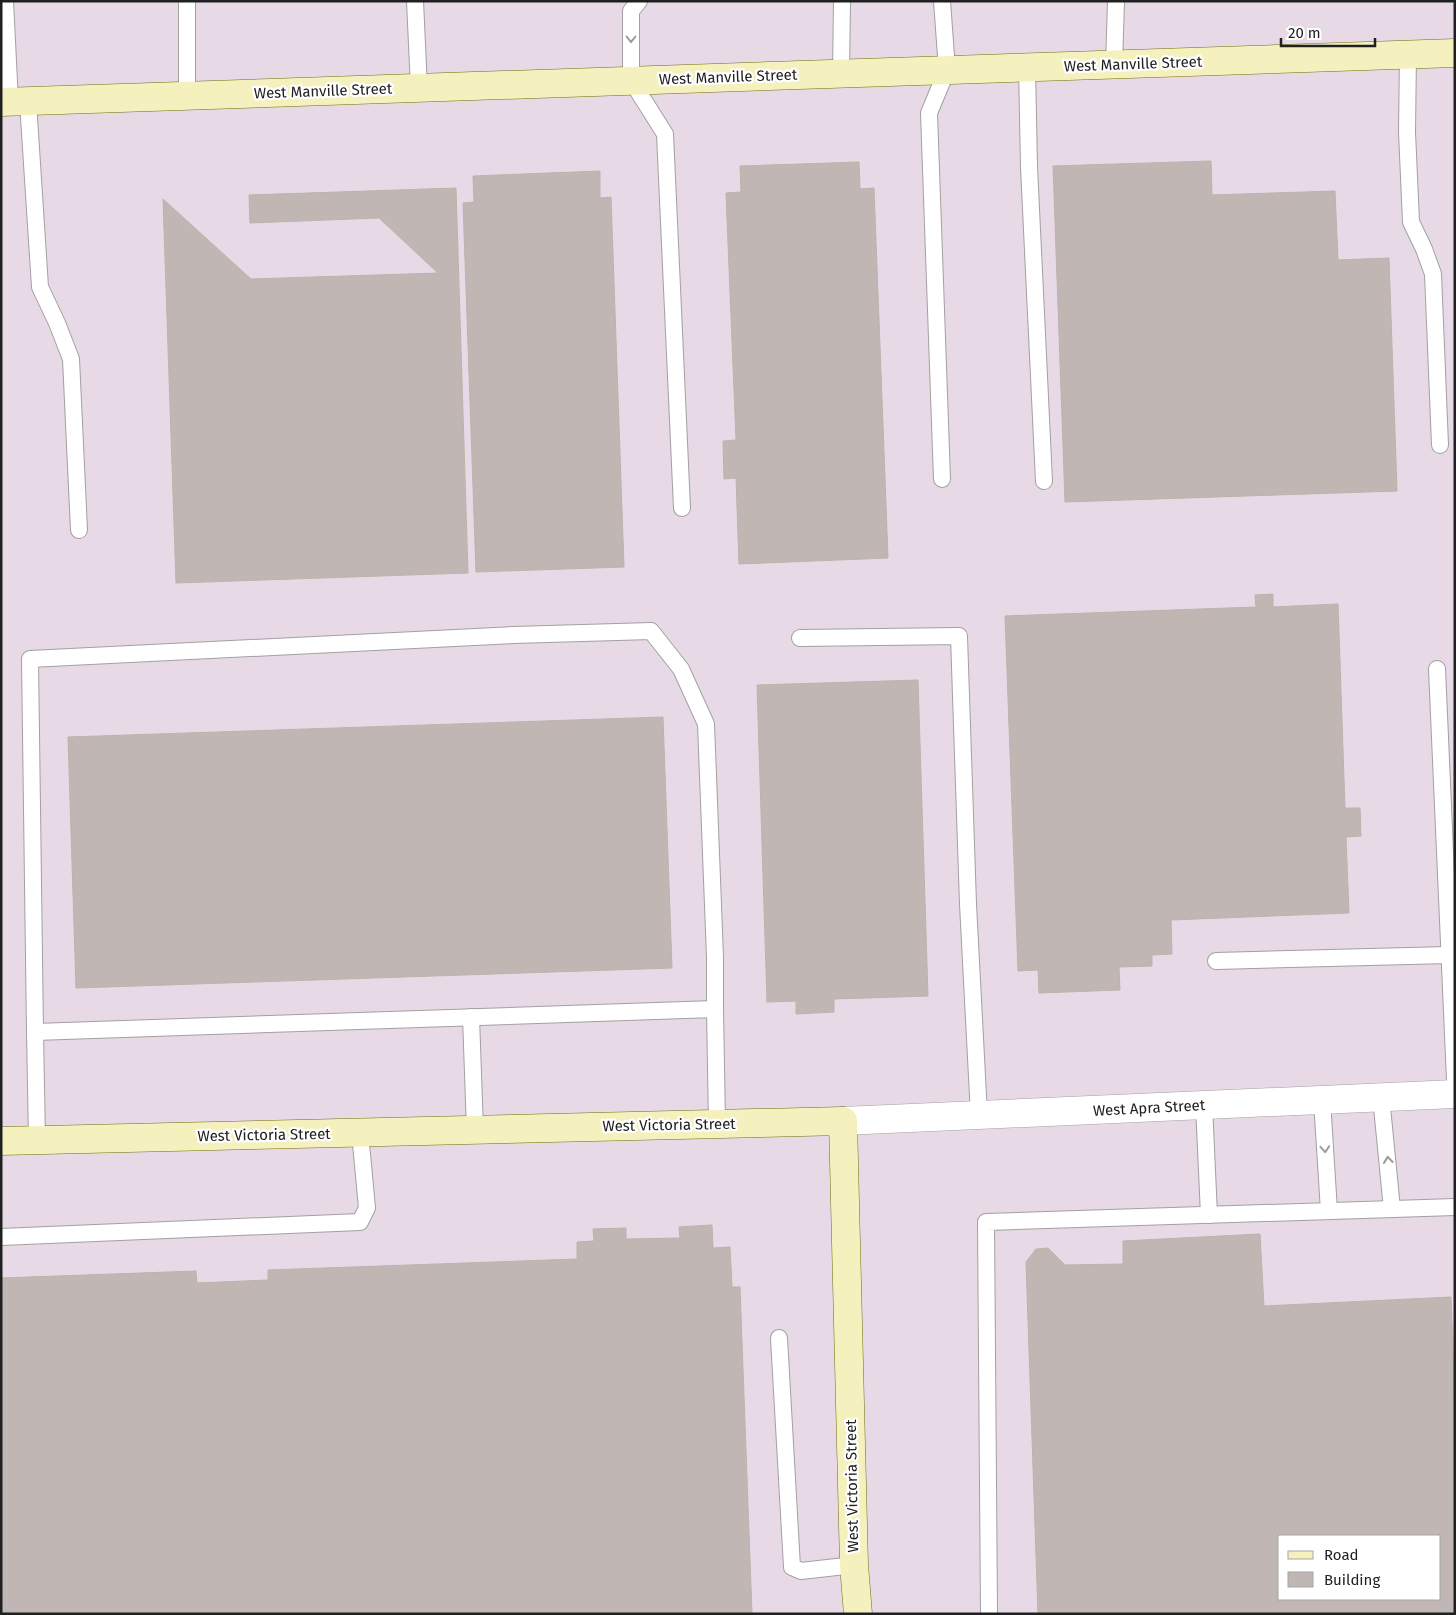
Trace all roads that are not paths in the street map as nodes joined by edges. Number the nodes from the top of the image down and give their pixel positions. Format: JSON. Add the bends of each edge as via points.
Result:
{"nodes":[{"id":1,"x":5,"y":1,"type":"edge"},
{"id":2,"x":188,"y":1,"type":"edge"},
{"id":3,"x":415,"y":1,"type":"edge"},
{"id":4,"x":639,"y":1,"type":"edge"},
{"id":5,"x":842,"y":1,"type":"edge"},
{"id":6,"x":942,"y":1,"type":"edge"},
{"id":7,"x":1116,"y":1,"type":"edge"},
{"id":8,"x":1455,"y":53,"type":"edge"},
{"id":9,"x":1408,"y":54,"type":"junction"},
{"id":10,"x":1114,"y":65,"type":"junction"},
{"id":11,"x":1027,"y":67,"type":"junction"},
{"id":12,"x":947,"y":70,"type":"junction"},
{"id":13,"x":841,"y":74,"type":"junction"},
{"id":14,"x":631,"y":80,"type":"junction"},
{"id":15,"x":419,"y":88,"type":"junction"},
{"id":16,"x":188,"y":96,"type":"junction"},
{"id":17,"x":13,"y":102,"type":"edge"},
{"id":18,"x":1440,"y":445,"type":"dead end"},
{"id":19,"x":942,"y":479,"type":"dead end"},
{"id":20,"x":1044,"y":481,"type":"dead end"},
{"id":21,"x":682,"y":508,"type":"dead end"},
{"id":22,"x":79,"y":530,"type":"dead end"},
{"id":23,"x":800,"y":638,"type":"dead end"},
{"id":24,"x":1437,"y":669,"type":"dead end"},
{"id":25,"x":1449,"y":955,"type":"junction"},
{"id":26,"x":1216,"y":961,"type":"dead end"},
{"id":27,"x":715,"y":1009,"type":"junction"},
{"id":28,"x":471,"y":1017,"type":"junction"},
{"id":29,"x":35,"y":1032,"type":"junction"},
{"id":30,"x":1455,"y":1080,"type":"edge"},
{"id":31,"x":1455,"y":1094,"type":"edge"},
{"id":32,"x":1382,"y":1097,"type":"junction"},
{"id":33,"x":1322,"y":1100,"type":"junction"},
{"id":34,"x":1204,"y":1105,"type":"junction"},
{"id":35,"x":978,"y":1115,"type":"junction"},
{"id":36,"x":843,"y":1121,"type":"junction"},
{"id":37,"x":717,"y":1124,"type":"junction"},
{"id":38,"x":475,"y":1130,"type":"junction"},
{"id":39,"x":360,"y":1133,"type":"junction"},
{"id":40,"x":37,"y":1140,"type":"junction"},
{"id":41,"x":1,"y":1141,"type":"edge"},
{"id":42,"x":1455,"y":1207,"type":"edge"},
{"id":43,"x":1392,"y":1209,"type":"junction"},
{"id":44,"x":1329,"y":1211,"type":"junction"},
{"id":45,"x":1209,"y":1215,"type":"junction"},
{"id":46,"x":1,"y":1237,"type":"edge"},
{"id":47,"x":780,"y":1338,"type":"dead end"},
{"id":48,"x":854,"y":1565,"type":"junction"},
{"id":49,"x":858,"y":1614,"type":"edge"},
{"id":50,"x":989,"y":1614,"type":"edge"}],
"edges":[{"from":1,"to":17,"type":"lane"},
{"from":2,"to":16,"type":"lane"},
{"from":3,"to":15,"type":"lane"},
{"from":4,"to":14,"type":"lane","one_way":true,"via":[[631,12]]},
{"from":5,"to":13,"type":"lane"},
{"from":6,"to":12,"type":"lane"},
{"from":7,"to":10,"type":"lane"},
{"from":8,"to":9,"type":"street","name":"West Manville Street"},
{"from":9,"to":10,"type":"street","name":"West Manville Street"},
{"from":9,"to":18,"type":"lane","via":[[1411,222],[1433,274]]},
{"from":10,"to":11,"type":"street","name":"West Manville Street"},
{"from":11,"to":12,"type":"street","name":"West Manville Street"},
{"from":11,"to":20,"type":"lane"},
{"from":12,"to":13,"type":"street","name":"West Manville Street"},
{"from":12,"to":19,"type":"lane","via":[[929,113]]},
{"from":13,"to":14,"type":"street","name":"West Manville Street"},
{"from":14,"to":15,"type":"street","name":"West Manville Street"},
{"from":14,"to":21,"type":"lane","via":[[665,134]]},
{"from":15,"to":16,"type":"street","name":"West Manville Street"},
{"from":16,"to":17,"type":"street","name":"West Manville Street"},
{"from":17,"to":22,"type":"lane","via":[[40,287],[71,358]]},
{"from":23,"to":35,"type":"lane","via":[[959,636]]},
{"from":24,"to":25,"type":"lane"},
{"from":25,"to":26,"type":"lane"},
{"from":25,"to":30,"type":"lane"},
{"from":27,"to":28,"type":"lane"},
{"from":27,"to":29,"type":"lane","via":[[706,724],[681,669],[651,631],[514,635],[30,659]]},
{"from":27,"to":37,"type":"lane"},
{"from":28,"to":29,"type":"lane"},
{"from":28,"to":38,"type":"lane"},
{"from":29,"to":40,"type":"lane"},
{"from":31,"to":32,"type":"street","name":"West Apra Street"},
{"from":32,"to":33,"type":"street","name":"West Apra Street"},
{"from":43,"to":32,"type":"lane","one_way":true},
{"from":33,"to":34,"type":"street","name":"West Apra Street"},
{"from":33,"to":44,"type":"lane","one_way":true},
{"from":34,"to":35,"type":"street","name":"West Apra Street"},
{"from":34,"to":45,"type":"lane"},
{"from":35,"to":36,"type":"street","name":"West Apra Street"},
{"from":36,"to":37,"type":"street","name":"West Victoria Street"},
{"from":36,"to":48,"type":"street","name":"West Victoria Street"},
{"from":37,"to":38,"type":"street","name":"West Victoria Street"},
{"from":38,"to":39,"type":"street","name":"West Victoria Street"},
{"from":39,"to":40,"type":"street","name":"West Victoria Street"},
{"from":39,"to":46,"type":"lane","via":[[366,1208],[360,1222]]},
{"from":40,"to":41,"type":"street","name":"West Victoria Street"},
{"from":42,"to":43,"type":"lane"},
{"from":43,"to":44,"type":"lane"},
{"from":44,"to":45,"type":"lane"},
{"from":45,"to":50,"type":"lane","via":[[986,1222]]},
{"from":47,"to":48,"type":"lane","via":[[792,1567],[801,1570]]},
{"from":48,"to":49,"type":"street","name":"West Victoria Street"}]}
